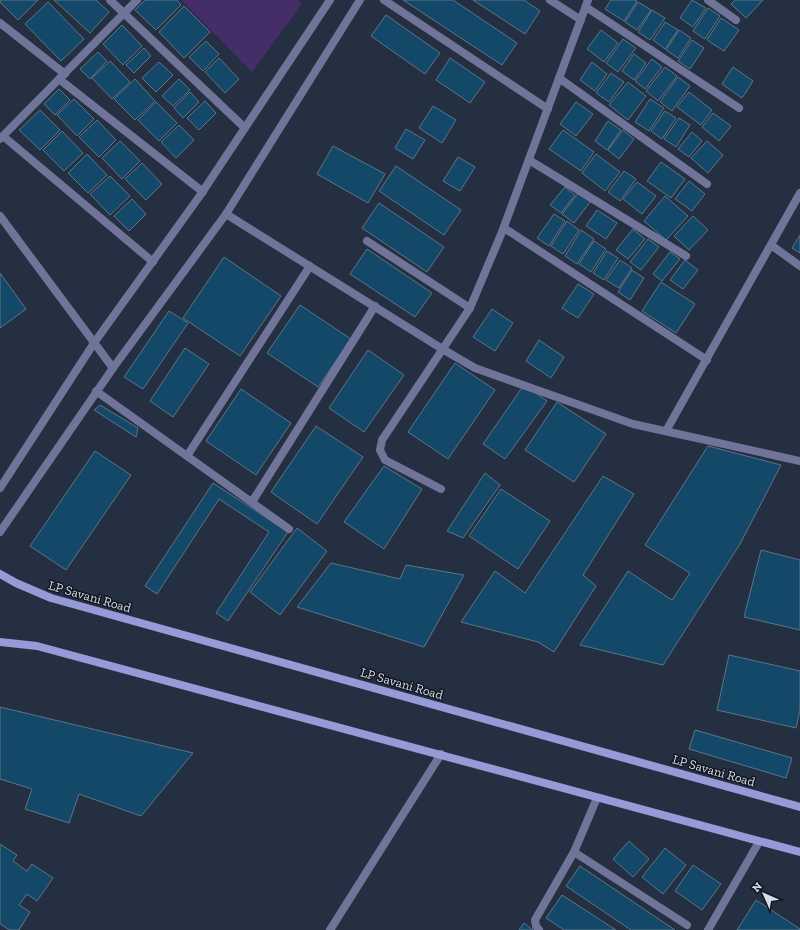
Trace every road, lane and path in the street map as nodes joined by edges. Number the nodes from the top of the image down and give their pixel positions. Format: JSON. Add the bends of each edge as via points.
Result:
{"nodes":[{"id":1,"x":110,"y":0,"type":"edge"},
{"id":2,"x":137,"y":0,"type":"edge"},
{"id":3,"x":330,"y":0,"type":"edge"},
{"id":4,"x":360,"y":0,"type":"edge"},
{"id":5,"x":384,"y":0,"type":"edge"},
{"id":6,"x":550,"y":0,"type":"edge"},
{"id":7,"x":708,"y":0,"type":"edge"},
{"id":8,"x":587,"y":4,"type":"edge"},
{"id":9,"x":124,"y":14,"type":"junction"},
{"id":10,"x":581,"y":20,"type":"junction"},
{"id":11,"x":736,"y":20,"type":"dead end"},
{"id":12,"x":0,"y":23,"type":"edge"},
{"id":13,"x":62,"y":77,"type":"junction"},
{"id":14,"x":559,"y":78,"type":"junction"},
{"id":15,"x":739,"y":108,"type":"dead end"},
{"id":16,"x":548,"y":109,"type":"junction"},
{"id":17,"x":246,"y":128,"type":"junction"},
{"id":18,"x":2,"y":138,"type":"edge"},
{"id":19,"x":529,"y":160,"type":"junction"},
{"id":20,"x":707,"y":184,"type":"dead end"},
{"id":21,"x":203,"y":192,"type":"junction"},
{"id":22,"x":800,"y":193,"type":"edge"},
{"id":23,"x":226,"y":214,"type":"junction"},
{"id":24,"x":0,"y":216,"type":"edge"},
{"id":25,"x":504,"y":228,"type":"junction"},
{"id":26,"x":367,"y":241,"type":"dead end"},
{"id":27,"x":771,"y":245,"type":"junction"},
{"id":28,"x":686,"y":256,"type":"dead end"},
{"id":29,"x":153,"y":262,"type":"junction"},
{"id":30,"x":310,"y":266,"type":"junction"},
{"id":31,"x":800,"y":266,"type":"edge"},
{"id":32,"x":375,"y":306,"type":"junction"},
{"id":33,"x":470,"y":308,"type":"junction"},
{"id":34,"x":94,"y":343,"type":"junction"},
{"id":35,"x":444,"y":350,"type":"junction"},
{"id":36,"x":707,"y":360,"type":"junction"},
{"id":37,"x":112,"y":368,"type":"junction"},
{"id":38,"x":96,"y":391,"type":"junction"},
{"id":39,"x":666,"y":432,"type":"junction"},
{"id":40,"x":187,"y":456,"type":"junction"},
{"id":41,"x":800,"y":461,"type":"edge"},
{"id":42,"x":1,"y":484,"type":"edge"},
{"id":43,"x":441,"y":489,"type":"dead end"},
{"id":44,"x":252,"y":502,"type":"junction"},
{"id":45,"x":289,"y":529,"type":"dead end"},
{"id":46,"x":0,"y":532,"type":"edge"},
{"id":47,"x":0,"y":574,"type":"edge"},
{"id":48,"x":0,"y":642,"type":"edge"},
{"id":49,"x":441,"y":754,"type":"junction"},
{"id":50,"x":598,"y":798,"type":"junction"},
{"id":51,"x":800,"y":807,"type":"edge"},
{"id":52,"x":759,"y":842,"type":"junction"},
{"id":53,"x":574,"y":852,"type":"junction"},
{"id":54,"x":800,"y":852,"type":"edge"},
{"id":55,"x":687,"y":924,"type":"dead end"},
{"id":56,"x":330,"y":930,"type":"edge"},
{"id":57,"x":539,"y":930,"type":"edge"},
{"id":58,"x":708,"y":930,"type":"edge"}],
"edges":[{"from":1,"to":9,"type":"street"},
{"from":2,"to":9,"type":"street"},
{"from":3,"to":17,"type":"street"},
{"from":4,"to":23,"type":"street"},
{"from":5,"to":16,"type":"street"},
{"from":6,"to":10,"type":"street"},
{"from":7,"to":11,"type":"street"},
{"from":8,"to":10,"type":"street"},
{"from":8,"to":15,"type":"street"},
{"from":9,"to":13,"type":"street"},
{"from":9,"to":17,"type":"street"},
{"from":10,"to":14,"type":"street"},
{"from":12,"to":13,"type":"street"},
{"from":13,"to":18,"type":"street"},
{"from":13,"to":21,"type":"street"},
{"from":14,"to":16,"type":"street"},
{"from":14,"to":20,"type":"street"},
{"from":16,"to":19,"type":"street"},
{"from":17,"to":21,"type":"street"},
{"from":18,"to":29,"type":"street"},
{"from":19,"to":25,"type":"street"},
{"from":19,"to":28,"type":"street"},
{"from":21,"to":29,"type":"street"},
{"from":22,"to":27,"type":"street"},
{"from":23,"to":30,"type":"street"},
{"from":23,"to":37,"type":"street"},
{"from":24,"to":34,"type":"street"},
{"from":25,"to":33,"type":"street"},
{"from":25,"to":36,"type":"street"},
{"from":26,"to":33,"type":"street"},
{"from":27,"to":31,"type":"street"},
{"from":27,"to":36,"type":"street"},
{"from":29,"to":34,"type":"street"},
{"from":30,"to":32,"type":"street"},
{"from":30,"to":40,"type":"street"},
{"from":32,"to":35,"type":"street"},
{"from":32,"to":44,"type":"street"},
{"from":33,"to":35,"type":"street"},
{"from":34,"to":37,"type":"street"},
{"from":34,"to":42,"type":"street"},
{"from":35,"to":39,"type":"street","via":[[475,368],[633,424]]},
{"from":35,"to":43,"type":"street","via":[[382,440],[380,450],[385,460]]},
{"from":36,"to":39,"type":"street"},
{"from":37,"to":38,"type":"street"},
{"from":38,"to":40,"type":"street"},
{"from":38,"to":46,"type":"street"},
{"from":39,"to":41,"type":"street"},
{"from":40,"to":44,"type":"street"},
{"from":44,"to":45,"type":"street"},
{"from":47,"to":51,"type":"main road","name":"LP Savani Road","via":[[51,598]]},
{"from":48,"to":49,"type":"main road","via":[[37,646]]},
{"from":49,"to":50,"type":"main road"},
{"from":49,"to":56,"type":"street"},
{"from":50,"to":52,"type":"main road"},
{"from":50,"to":53,"type":"street"},
{"from":52,"to":54,"type":"main road"},
{"from":52,"to":58,"type":"street"},
{"from":53,"to":55,"type":"street"},
{"from":53,"to":57,"type":"street","via":[[535,920]]}]}
